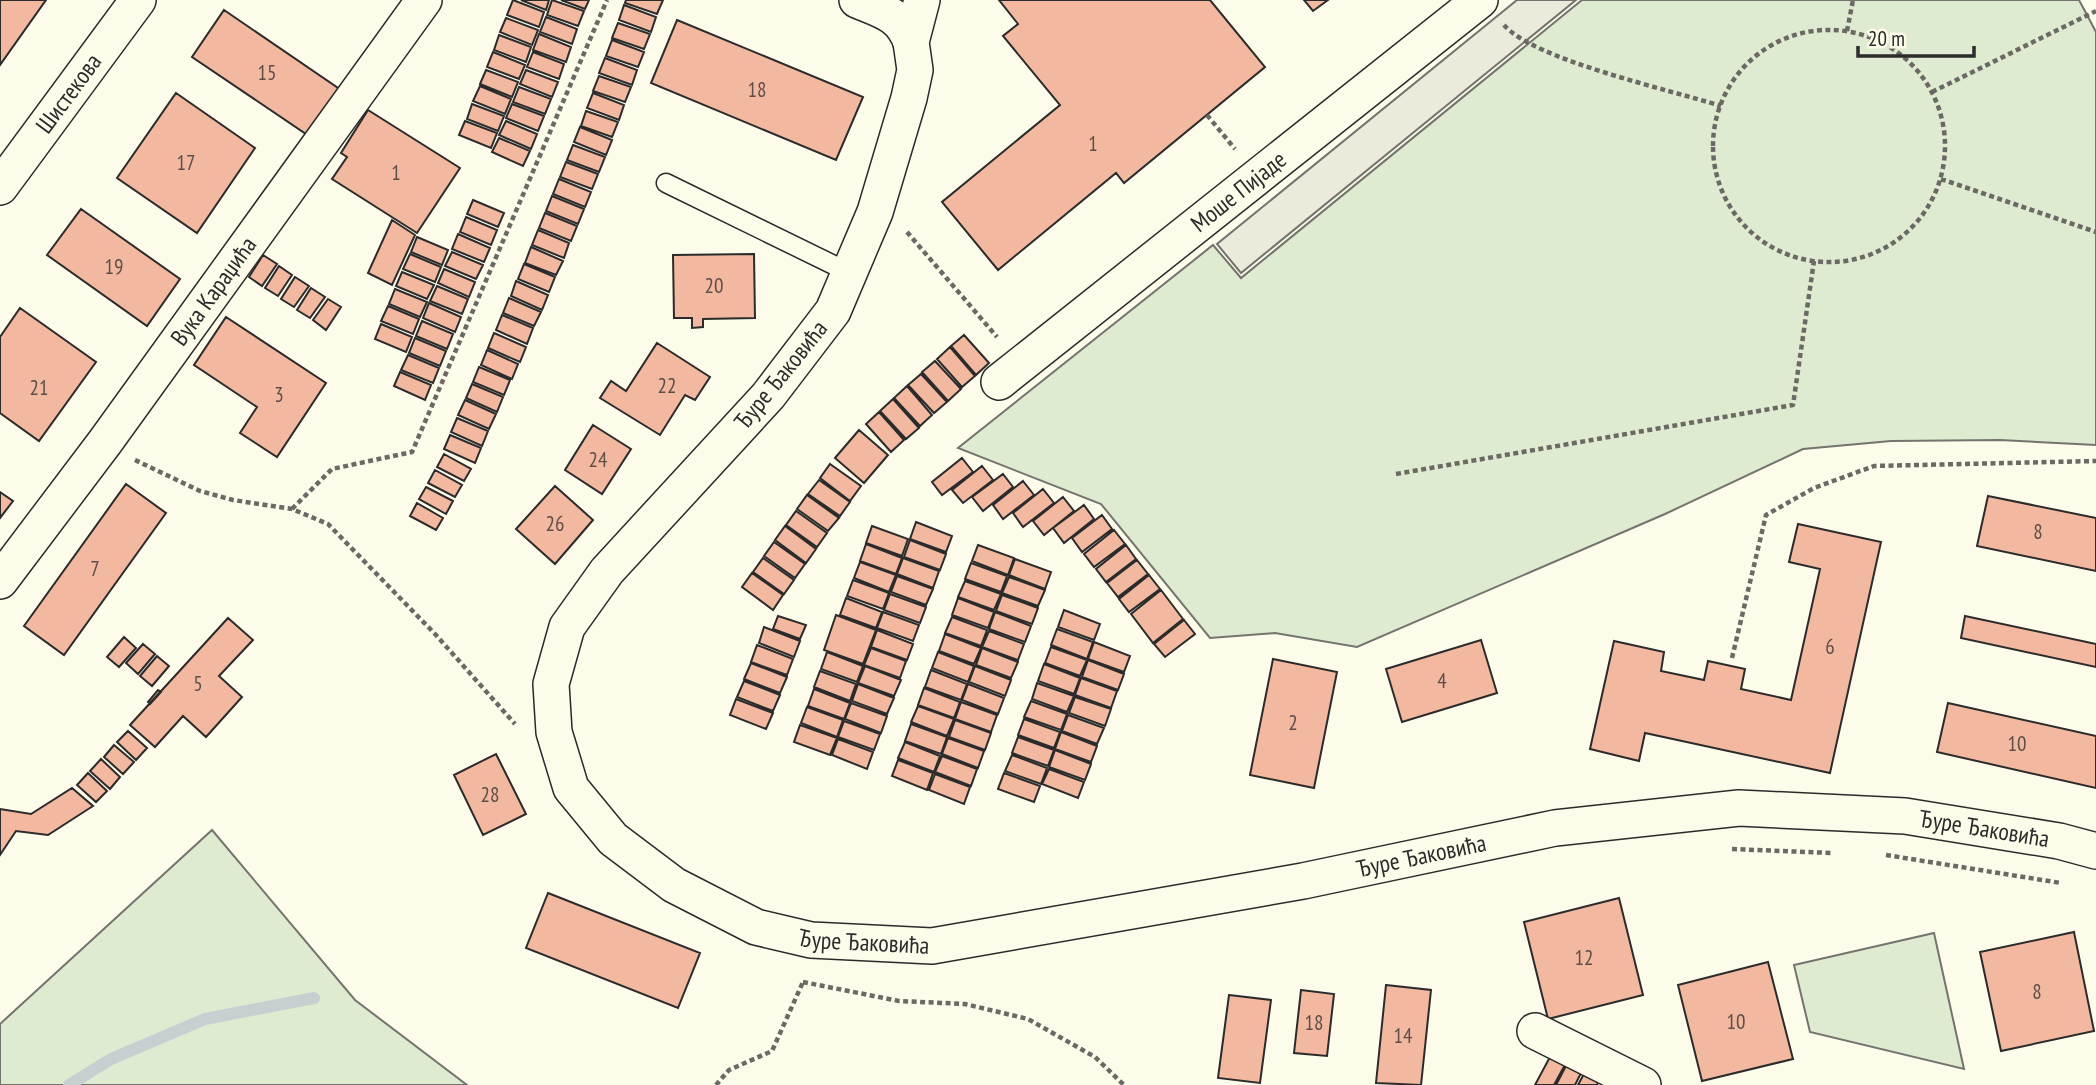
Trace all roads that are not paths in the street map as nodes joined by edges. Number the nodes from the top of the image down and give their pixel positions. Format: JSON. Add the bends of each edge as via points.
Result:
{"nodes":[{"id":1,"x":138,"y":0,"type":"edge"},
{"id":2,"x":424,"y":0,"type":"edge"},
{"id":3,"x":857,"y":0,"type":"edge"},
{"id":4,"x":922,"y":0,"type":"edge"},
{"id":5,"x":1489,"y":9,"type":"edge"},
{"id":6,"x":911,"y":42,"type":"junction"},
{"id":7,"x":666,"y":183,"type":"dead end"},
{"id":8,"x":0,"y":187,"type":"edge"},
{"id":9,"x":850,"y":273,"type":"junction"},
{"id":10,"x":1010,"y":373,"type":"road end"},
{"id":11,"x":0,"y":581,"type":"edge"},
{"id":12,"x":2096,"y":851,"type":"edge"},
{"id":13,"x":1535,"y":1031,"type":"dead end"},
{"id":14,"x":1643,"y":1085,"type":"edge"}],
"edges":[{"from":1,"to":8,"type":"street","name":"Шистекова"},
{"from":2,"to":11,"type":"street","name":"Вука Караџића"},
{"from":3,"to":6,"type":"street","via":[[891,15],[905,26]]},
{"from":4,"to":6,"type":"street","name":"Ђуре Ђаковића"},
{"from":5,"to":10,"type":"street","name":"Моше Пијаде"},
{"from":6,"to":9,"type":"street","name":"Ђуре Ђаковића","via":[[915,70],[909,98],[875,212]]},
{"from":7,"to":9,"type":"lane"},
{"from":9,"to":12,"type":"street","name":"Ђуре Ђаковића","via":[[832,311],[768,396],[607,571],[567,627],[551,684],[554,732],[571,788],[613,839],[674,885],[756,927],[811,940],[932,946],[1303,881],[1555,828],[1739,808],[1905,816]]},
{"from":13,"to":14,"type":"street"}]}
